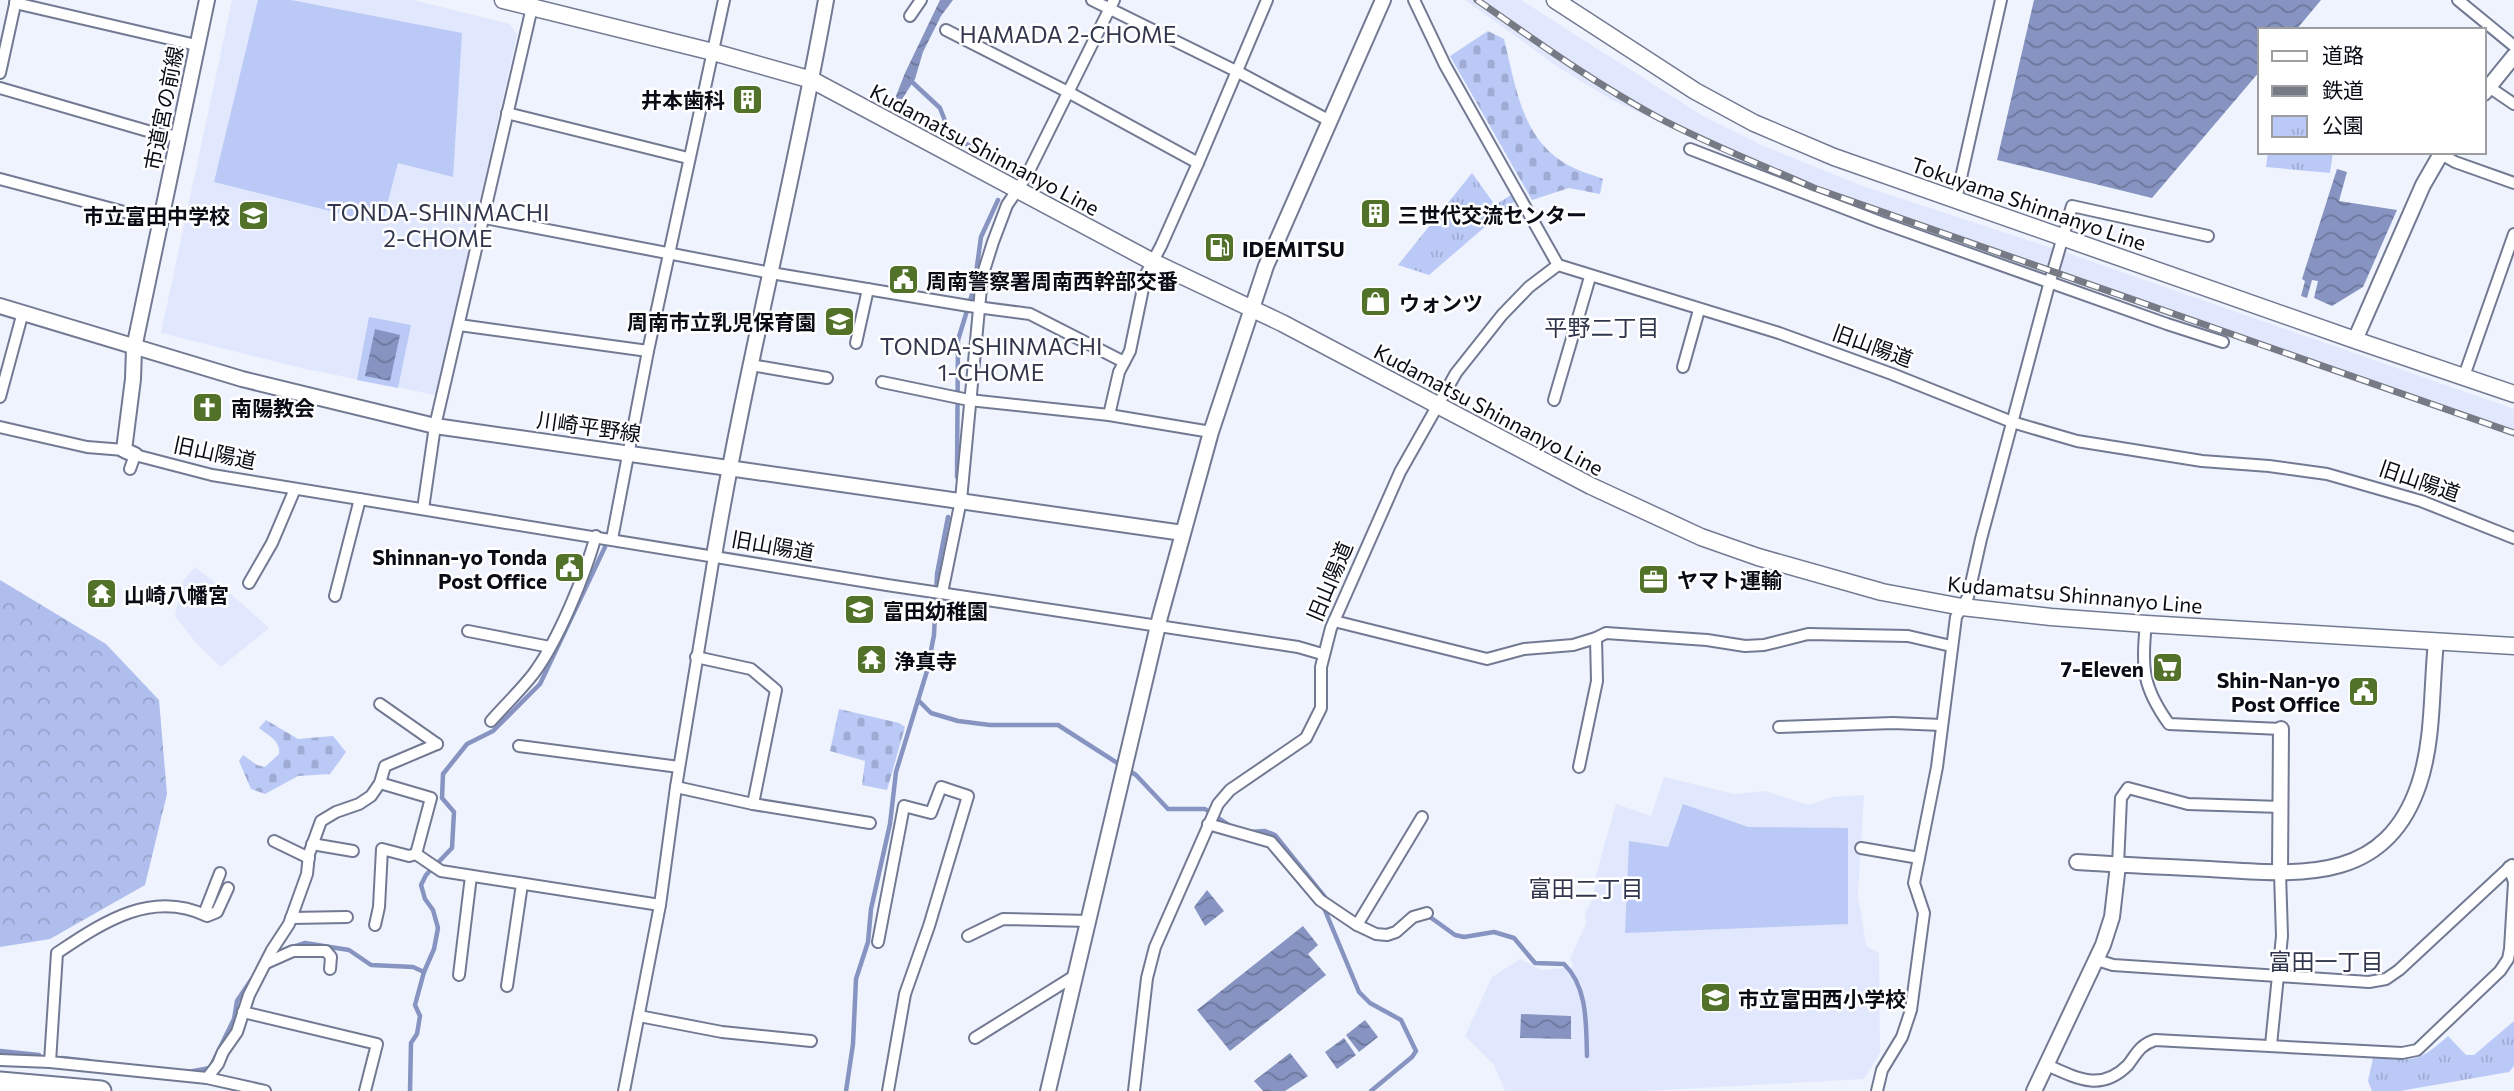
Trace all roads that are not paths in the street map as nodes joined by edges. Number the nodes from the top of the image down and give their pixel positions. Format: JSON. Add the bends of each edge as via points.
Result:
{"nodes":[{"id":1,"x":207,"y":0,"type":"edge"},
{"id":2,"x":503,"y":0,"type":"edge"},
{"id":3,"x":724,"y":0,"type":"edge"},
{"id":4,"x":826,"y":0,"type":"edge"},
{"id":5,"x":921,"y":0,"type":"edge"},
{"id":6,"x":1092,"y":0,"type":"edge"},
{"id":7,"x":1267,"y":0,"type":"edge"},
{"id":8,"x":1383,"y":0,"type":"edge"},
{"id":9,"x":1414,"y":0,"type":"edge"},
{"id":10,"x":1555,"y":0,"type":"edge"},
{"id":11,"x":2001,"y":0,"type":"edge"},
{"id":12,"x":2458,"y":0,"type":"edge"},
{"id":13,"x":16,"y":2,"type":"edge"},
{"id":14,"x":533,"y":4,"type":"edge"},
{"id":15,"x":1111,"y":5,"type":"edge"},
{"id":16,"x":910,"y":16,"type":"dead end"},
{"id":17,"x":946,"y":30,"type":"dead end"},
{"id":18,"x":196,"y":45,"type":"junction"},
{"id":19,"x":2514,"y":46,"type":"edge"},
{"id":20,"x":713,"y":52,"type":"junction"},
{"id":21,"x":2514,"y":55,"type":"edge"},
{"id":22,"x":1238,"y":72,"type":"junction"},
{"id":23,"x":0,"y":73,"type":"edge"},
{"id":24,"x":812,"y":80,"type":"junction"},
{"id":25,"x":0,"y":88,"type":"edge"},
{"id":26,"x":2487,"y":90,"type":"edge"},
{"id":27,"x":1068,"y":92,"type":"junction"},
{"id":28,"x":2514,"y":104,"type":"edge"},
{"id":29,"x":506,"y":113,"type":"junction"},
{"id":30,"x":1330,"y":121,"type":"junction"},
{"id":31,"x":177,"y":136,"type":"junction"},
{"id":32,"x":1690,"y":149,"type":"dead end"},
{"id":33,"x":2440,"y":154,"type":"edge"},
{"id":34,"x":2443,"y":154,"type":"edge"},
{"id":35,"x":688,"y":158,"type":"junction"},
{"id":36,"x":1198,"y":163,"type":"junction"},
{"id":37,"x":0,"y":179,"type":"edge"},
{"id":38,"x":2514,"y":183,"type":"edge"},
{"id":39,"x":1018,"y":191,"type":"junction"},
{"id":40,"x":1956,"y":200,"type":"junction"},
{"id":41,"x":485,"y":218,"type":"junction"},
{"id":42,"x":162,"y":222,"type":"junction"},
{"id":43,"x":2514,"y":234,"type":"edge"},
{"id":44,"x":2208,"y":236,"type":"dead end"},
{"id":45,"x":2064,"y":237,"type":"junction"},
{"id":46,"x":670,"y":254,"type":"junction"},
{"id":47,"x":1153,"y":262,"type":"junction"},
{"id":48,"x":1558,"y":265,"type":"junction"},
{"id":49,"x":771,"y":273,"type":"junction"},
{"id":50,"x":1590,"y":277,"type":"junction"},
{"id":51,"x":2050,"y":281,"type":"junction"},
{"id":52,"x":868,"y":289,"type":"junction"},
{"id":53,"x":0,"y":306,"type":"edge"},
{"id":54,"x":974,"y":307,"type":"junction"},
{"id":55,"x":1251,"y":308,"type":"junction"},
{"id":56,"x":1699,"y":310,"type":"junction"},
{"id":57,"x":23,"y":312,"type":"junction"},
{"id":58,"x":459,"y":324,"type":"junction"},
{"id":59,"x":2355,"y":341,"type":"junction"},
{"id":60,"x":2223,"y":342,"type":"dead end"},
{"id":61,"x":856,"y":343,"type":"dead end"},
{"id":62,"x":134,"y":348,"type":"junction"},
{"id":63,"x":648,"y":351,"type":"junction"},
{"id":64,"x":1124,"y":362,"type":"junction"},
{"id":65,"x":751,"y":365,"type":"junction"},
{"id":66,"x":1683,"y":367,"type":"dead end"},
{"id":67,"x":2464,"y":376,"type":"junction"},
{"id":68,"x":827,"y":377,"type":"dead end"},
{"id":69,"x":882,"y":382,"type":"dead end"},
{"id":70,"x":2514,"y":394,"type":"edge"},
{"id":71,"x":0,"y":397,"type":"edge"},
{"id":72,"x":969,"y":400,"type":"junction"},
{"id":73,"x":1554,"y":400,"type":"dead end"},
{"id":74,"x":1437,"y":405,"type":"junction"},
{"id":75,"x":1109,"y":415,"type":"junction"},
{"id":76,"x":2012,"y":422,"type":"junction"},
{"id":77,"x":435,"y":426,"type":"junction"},
{"id":78,"x":0,"y":427,"type":"edge"},
{"id":79,"x":1211,"y":432,"type":"junction"},
{"id":80,"x":629,"y":452,"type":"junction"},
{"id":81,"x":130,"y":458,"type":"junction"},
{"id":82,"x":729,"y":467,"type":"junction"},
{"id":83,"x":295,"y":488,"type":"junction"},
{"id":84,"x":360,"y":499,"type":"junction"},
{"id":85,"x":961,"y":500,"type":"junction"},
{"id":86,"x":423,"y":509,"type":"junction"},
{"id":87,"x":1183,"y":533,"type":"junction"},
{"id":88,"x":596,"y":536,"type":"junction"},
{"id":89,"x":2514,"y":538,"type":"edge"},
{"id":90,"x":612,"y":539,"type":"junction"},
{"id":91,"x":715,"y":556,"type":"junction"},
{"id":92,"x":248,"y":583,"type":"dead end"},
{"id":93,"x":942,"y":593,"type":"junction"},
{"id":94,"x":335,"y":596,"type":"dead end"},
{"id":95,"x":1962,"y":607,"type":"junction"},
{"id":96,"x":1334,"y":621,"type":"junction"},
{"id":97,"x":2146,"y":624,"type":"junction"},
{"id":98,"x":1158,"y":626,"type":"junction"},
{"id":99,"x":468,"y":631,"type":"dead end"},
{"id":100,"x":1596,"y":638,"type":"junction"},
{"id":101,"x":2436,"y":642,"type":"junction"},
{"id":102,"x":1951,"y":646,"type":"junction"},
{"id":103,"x":2514,"y":646,"type":"edge"},
{"id":104,"x":550,"y":648,"type":"junction"},
{"id":105,"x":1322,"y":654,"type":"junction"},
{"id":106,"x":696,"y":657,"type":"junction"},
{"id":107,"x":380,"y":704,"type":"dead end"},
{"id":108,"x":491,"y":721,"type":"dead end"},
{"id":109,"x":1942,"y":725,"type":"junction"},
{"id":110,"x":1779,"y":727,"type":"dead end"},
{"id":111,"x":2281,"y":729,"type":"joint"},
{"id":112,"x":519,"y":746,"type":"dead end"},
{"id":113,"x":679,"y":767,"type":"junction"},
{"id":114,"x":1579,"y":767,"type":"dead end"},
{"id":115,"x":380,"y":783,"type":"junction"},
{"id":116,"x":676,"y":787,"type":"junction"},
{"id":117,"x":753,"y":804,"type":"junction"},
{"id":118,"x":2281,"y":807,"type":"junction"},
{"id":119,"x":1422,"y":817,"type":"dead end"},
{"id":120,"x":870,"y":824,"type":"dead end"},
{"id":121,"x":1208,"y":824,"type":"junction"},
{"id":122,"x":274,"y":841,"type":"dead end"},
{"id":123,"x":312,"y":844,"type":"junction"},
{"id":124,"x":1861,"y":848,"type":"dead end"},
{"id":125,"x":353,"y":851,"type":"dead end"},
{"id":126,"x":416,"y":854,"type":"junction"},
{"id":127,"x":309,"y":858,"type":"junction"},
{"id":128,"x":1919,"y":858,"type":"junction"},
{"id":129,"x":2077,"y":862,"type":"dead end"},
{"id":130,"x":2118,"y":865,"type":"junction"},
{"id":131,"x":2512,"y":865,"type":"edge"},
{"id":132,"x":220,"y":873,"type":"dead end"},
{"id":133,"x":2280,"y":873,"type":"junction"},
{"id":134,"x":471,"y":876,"type":"junction"},
{"id":135,"x":522,"y":884,"type":"junction"},
{"id":136,"x":228,"y":888,"type":"dead end"},
{"id":137,"x":660,"y":905,"type":"junction"},
{"id":138,"x":1427,"y":913,"type":"dead end"},
{"id":139,"x":204,"y":914,"type":"junction"},
{"id":140,"x":291,"y":918,"type":"junction"},
{"id":141,"x":347,"y":918,"type":"dead end"},
{"id":142,"x":1089,"y":921,"type":"junction"},
{"id":143,"x":375,"y":925,"type":"dead end"},
{"id":144,"x":1357,"y":925,"type":"junction"},
{"id":145,"x":968,"y":936,"type":"dead end"},
{"id":146,"x":878,"y":942,"type":"dead end"},
{"id":147,"x":2097,"y":960,"type":"junction"},
{"id":148,"x":266,"y":963,"type":"junction"},
{"id":149,"x":330,"y":969,"type":"dead end"},
{"id":150,"x":459,"y":975,"type":"dead end"},
{"id":151,"x":1076,"y":975,"type":"junction"},
{"id":152,"x":2277,"y":977,"type":"junction"},
{"id":153,"x":507,"y":986,"type":"dead end"},
{"id":154,"x":243,"y":1012,"type":"junction"},
{"id":155,"x":639,"y":1016,"type":"junction"},
{"id":156,"x":975,"y":1038,"type":"dead end"},
{"id":157,"x":811,"y":1041,"type":"dead end"},
{"id":158,"x":2272,"y":1045,"type":"junction"},
{"id":159,"x":0,"y":1060,"type":"edge"},
{"id":160,"x":50,"y":1062,"type":"junction"},
{"id":161,"x":2047,"y":1065,"type":"junction"},
{"id":162,"x":207,"y":1078,"type":"junction"},
{"id":163,"x":0,"y":1082,"type":"edge"},
{"id":164,"x":101,"y":1091,"type":"edge"},
{"id":165,"x":265,"y":1091,"type":"edge"},
{"id":166,"x":365,"y":1091,"type":"edge"},
{"id":167,"x":624,"y":1091,"type":"edge"},
{"id":168,"x":888,"y":1091,"type":"edge"},
{"id":169,"x":1048,"y":1091,"type":"edge"},
{"id":170,"x":1134,"y":1091,"type":"edge"},
{"id":171,"x":1877,"y":1091,"type":"edge"},
{"id":172,"x":2034,"y":1091,"type":"edge"}],
"edges":[{"from":1,"to":18,"type":"street","name":"市道宮の前線"},
{"from":2,"to":14,"type":"main road","name":"Kudamatsu Shinnanyo Line"},
{"from":3,"to":20,"type":"street"},
{"from":4,"to":24,"type":"street"},
{"from":5,"to":16,"type":"street"},
{"from":6,"to":15,"type":"street"},
{"from":7,"to":22,"type":"street"},
{"from":8,"to":30,"type":"street"},
{"from":9,"to":48,"type":"street","via":[[1445,65]]},
{"from":10,"to":40,"type":"main road","name":"Tokuyama Shinnanyo Line","via":[[1695,91],[1755,123]]},
{"from":11,"to":40,"type":"street"},
{"from":12,"to":19,"type":"street"},
{"from":13,"to":18,"type":"street"},
{"from":13,"to":23,"type":"street"},
{"from":14,"to":20,"type":"main road","name":"Kudamatsu Shinnanyo Line"},
{"from":14,"to":29,"type":"street"},
{"from":15,"to":22,"type":"street"},
{"from":15,"to":27,"type":"street"},
{"from":17,"to":27,"type":"street"},
{"from":18,"to":31,"type":"street","name":"市道宮の前線"},
{"from":20,"to":24,"type":"main road","name":"Kudamatsu Shinnanyo Line"},
{"from":20,"to":35,"type":"street"},
{"from":21,"to":26,"type":"street"},
{"from":22,"to":30,"type":"street"},
{"from":22,"to":36,"type":"street"},
{"from":24,"to":39,"type":"main road","name":"Kudamatsu Shinnanyo Line"},
{"from":24,"to":49,"type":"street"},
{"from":25,"to":31,"type":"street"},
{"from":26,"to":28,"type":"street"},
{"from":27,"to":36,"type":"street"},
{"from":27,"to":39,"type":"street"},
{"from":29,"to":35,"type":"street"},
{"from":29,"to":41,"type":"street"},
{"from":30,"to":55,"type":"street"},
{"from":31,"to":42,"type":"street","name":"市道宮の前線"},
{"from":32,"to":51,"type":"street"},
{"from":33,"to":59,"type":"street"},
{"from":34,"to":38,"type":"street"},
{"from":35,"to":46,"type":"street"},
{"from":36,"to":47,"type":"street"},
{"from":37,"to":42,"type":"street"},
{"from":39,"to":47,"type":"main road","name":"Kudamatsu Shinnanyo Line"},
{"from":39,"to":54,"type":"street","via":[[1007,205]]},
{"from":40,"to":45,"type":"main road","name":"Tokuyama Shinnanyo Line"},
{"from":41,"to":46,"type":"street"},
{"from":41,"to":58,"type":"street"},
{"from":42,"to":62,"type":"street","name":"市道宮の前線"},
{"from":43,"to":67,"type":"street"},
{"from":44,"to":45,"type":"street","via":[[2072,206]]},
{"from":45,"to":51,"type":"street"},
{"from":45,"to":59,"type":"main road","name":"Tokuyama Shinnanyo Line"},
{"from":46,"to":49,"type":"street"},
{"from":46,"to":63,"type":"street"},
{"from":47,"to":55,"type":"main road","name":"Kudamatsu Shinnanyo Line"},
{"from":47,"to":64,"type":"street"},
{"from":48,"to":50,"type":"street","name":"旧山陽道"},
{"from":48,"to":74,"type":"street","name":"旧山陽道","via":[[1502,315],[1455,373]]},
{"from":49,"to":52,"type":"street"},
{"from":49,"to":65,"type":"street"},
{"from":50,"to":56,"type":"street","name":"旧山陽道"},
{"from":50,"to":73,"type":"street"},
{"from":51,"to":60,"type":"street"},
{"from":51,"to":76,"type":"street"},
{"from":52,"to":54,"type":"street"},
{"from":52,"to":61,"type":"street"},
{"from":53,"to":57,"type":"street","name":"川崎平野線"},
{"from":54,"to":64,"type":"street","via":[[1030,314]]},
{"from":54,"to":72,"type":"street"},
{"from":55,"to":74,"type":"main road","name":"Kudamatsu Shinnanyo Line"},
{"from":55,"to":79,"type":"street"},
{"from":56,"to":66,"type":"street"},
{"from":56,"to":76,"type":"street","name":"旧山陽道","via":[[1779,333]]},
{"from":57,"to":62,"type":"street","name":"川崎平野線"},
{"from":57,"to":71,"type":"street"},
{"from":58,"to":63,"type":"street"},
{"from":58,"to":77,"type":"street"},
{"from":59,"to":67,"type":"main road","name":"Tokuyama Shinnanyo Line"},
{"from":62,"to":77,"type":"street","name":"川崎平野線"},
{"from":62,"to":81,"type":"street"},
{"from":63,"to":80,"type":"street"},
{"from":64,"to":75,"type":"street"},
{"from":65,"to":68,"type":"street"},
{"from":65,"to":82,"type":"street"},
{"from":67,"to":70,"type":"main road","name":"Tokuyama Shinnanyo Line"},
{"from":69,"to":72,"type":"street"},
{"from":72,"to":75,"type":"street"},
{"from":72,"to":85,"type":"street"},
{"from":74,"to":95,"type":"main road","name":"Kudamatsu Shinnanyo Line","via":[[1591,486],[1701,537],[1838,581]]},
{"from":74,"to":96,"type":"street","name":"旧山陽道","via":[[1400,472]]},
{"from":75,"to":79,"type":"street"},
{"from":76,"to":89,"type":"street","name":"旧山陽道","via":[[2077,441],[2143,453],[2327,474],[2421,501]]},
{"from":76,"to":95,"type":"street"},
{"from":77,"to":80,"type":"street","name":"川崎平野線"},
{"from":77,"to":86,"type":"street"},
{"from":78,"to":81,"type":"street","name":"旧山陽道"},
{"from":79,"to":87,"type":"street"},
{"from":80,"to":82,"type":"street","name":"川崎平野線"},
{"from":80,"to":90,"type":"street"},
{"from":81,"to":83,"type":"street","name":"旧山陽道"},
{"from":82,"to":85,"type":"street","name":"川崎平野線"},
{"from":82,"to":91,"type":"street"},
{"from":83,"to":84,"type":"street","name":"旧山陽道"},
{"from":83,"to":92,"type":"street","via":[[272,543]]},
{"from":84,"to":86,"type":"street","name":"旧山陽道"},
{"from":84,"to":94,"type":"street"},
{"from":85,"to":87,"type":"street","name":"川崎平野線"},
{"from":85,"to":93,"type":"street"},
{"from":86,"to":88,"type":"street","name":"旧山陽道"},
{"from":87,"to":98,"type":"street"},
{"from":88,"to":90,"type":"street","name":"旧山陽道"},
{"from":88,"to":104,"type":"street"},
{"from":90,"to":91,"type":"street","name":"旧山陽道"},
{"from":91,"to":93,"type":"street","name":"旧山陽道"},
{"from":91,"to":106,"type":"street"},
{"from":93,"to":98,"type":"street","name":"旧山陽道"},
{"from":95,"to":97,"type":"main road","name":"Kudamatsu Shinnanyo Line"},
{"from":95,"to":102,"type":"street"},
{"from":96,"to":100,"type":"street","via":[[1487,659]]},
{"from":96,"to":105,"type":"street","name":"旧山陽道"},
{"from":97,"to":101,"type":"main road","name":"Kudamatsu Shinnanyo Line"},
{"from":97,"to":111,"type":"street","via":[[2145,677],[2169,724]]},
{"from":98,"to":105,"type":"street","name":"旧山陽道"},
{"from":98,"to":142,"type":"street"},
{"from":99,"to":104,"type":"street"},
{"from":100,"to":102,"type":"street","via":[[1619,632],[1745,646],[1808,634],[1908,636]]},
{"from":100,"to":114,"type":"street","via":[[1597,681]]},
{"from":101,"to":103,"type":"main road","name":"Kudamatsu Shinnanyo Line"},
{"from":101,"to":133,"type":"street","via":[[2427,746],[2419,783],[2392,836],[2348,863]]},
{"from":102,"to":109,"type":"street"},
{"from":104,"to":108,"type":"street","via":[[534,674]]},
{"from":105,"to":121,"type":"street","via":[[1321,708],[1306,738],[1230,790]]},
{"from":106,"to":113,"type":"street"},
{"from":106,"to":117,"type":"street","via":[[751,669],[776,690]]},
{"from":107,"to":115,"type":"street","via":[[437,744],[385,766]]},
{"from":109,"to":110,"type":"street"},
{"from":109,"to":128,"type":"street"},
{"from":111,"to":118,"type":"street"},
{"from":112,"to":113,"type":"street"},
{"from":113,"to":116,"type":"street"},
{"from":115,"to":123,"type":"street","via":[[371,796],[321,821]]},
{"from":115,"to":126,"type":"street","via":[[431,798]]},
{"from":116,"to":117,"type":"street"},
{"from":116,"to":137,"type":"street"},
{"from":117,"to":120,"type":"street"},
{"from":118,"to":130,"type":"street","via":[[2188,804],[2128,788],[2121,798]]},
{"from":118,"to":133,"type":"street"},
{"from":119,"to":144,"type":"street"},
{"from":121,"to":144,"type":"street","via":[[1271,842],[1320,900]]},
{"from":121,"to":170,"type":"street","via":[[1155,947]]},
{"from":122,"to":127,"type":"street"},
{"from":123,"to":125,"type":"street"},
{"from":123,"to":127,"type":"street"},
{"from":124,"to":128,"type":"street"},
{"from":126,"to":134,"type":"street","via":[[441,871]]},
{"from":126,"to":143,"type":"street","via":[[382,849]]},
{"from":127,"to":140,"type":"street"},
{"from":128,"to":171,"type":"street","via":[[1914,883],[1924,913],[1911,1010],[1902,1037],[1882,1070]]},
{"from":129,"to":130,"type":"street"},
{"from":130,"to":133,"type":"street"},
{"from":130,"to":147,"type":"street","via":[[2112,917]]},
{"from":131,"to":152,"type":"street","via":[[2386,979]]},
{"from":131,"to":158,"type":"street","via":[[2508,959],[2417,1050],[2402,1053]]},
{"from":132,"to":139,"type":"street"},
{"from":133,"to":152,"type":"street","via":[[2282,936]]},
{"from":134,"to":135,"type":"street"},
{"from":134,"to":150,"type":"street"},
{"from":135,"to":137,"type":"street"},
{"from":135,"to":153,"type":"street"},
{"from":136,"to":139,"type":"street","via":[[217,912]]},
{"from":137,"to":155,"type":"street"},
{"from":138,"to":144,"type":"street","via":[[1387,935]]},
{"from":139,"to":160,"type":"street","via":[[171,905],[146,906],[102,923],[57,953]]},
{"from":140,"to":141,"type":"street"},
{"from":140,"to":148,"type":"street"},
{"from":142,"to":145,"type":"street","via":[[1003,919]]},
{"from":142,"to":151,"type":"street"},
{"from":146,"to":168,"type":"street","via":[[904,806],[931,813],[942,788],[968,796],[905,994]]},
{"from":147,"to":152,"type":"street"},
{"from":147,"to":161,"type":"street"},
{"from":148,"to":149,"type":"street","via":[[293,951],[326,951],[331,957]]},
{"from":148,"to":154,"type":"street"},
{"from":151,"to":156,"type":"street"},
{"from":151,"to":169,"type":"street"},
{"from":152,"to":158,"type":"street"},
{"from":154,"to":162,"type":"street","via":[[237,1032]]},
{"from":154,"to":166,"type":"street","via":[[377,1044]]},
{"from":155,"to":157,"type":"street","via":[[722,1032]]},
{"from":155,"to":167,"type":"street"},
{"from":158,"to":161,"type":"street","via":[[2155,1040],[2142,1045],[2116,1080],[2107,1084],[2078,1079]]},
{"from":159,"to":160,"type":"street"},
{"from":160,"to":162,"type":"street"},
{"from":161,"to":172,"type":"street"},
{"from":162,"to":165,"type":"street"},
{"from":163,"to":164,"type":"highway"}]}
